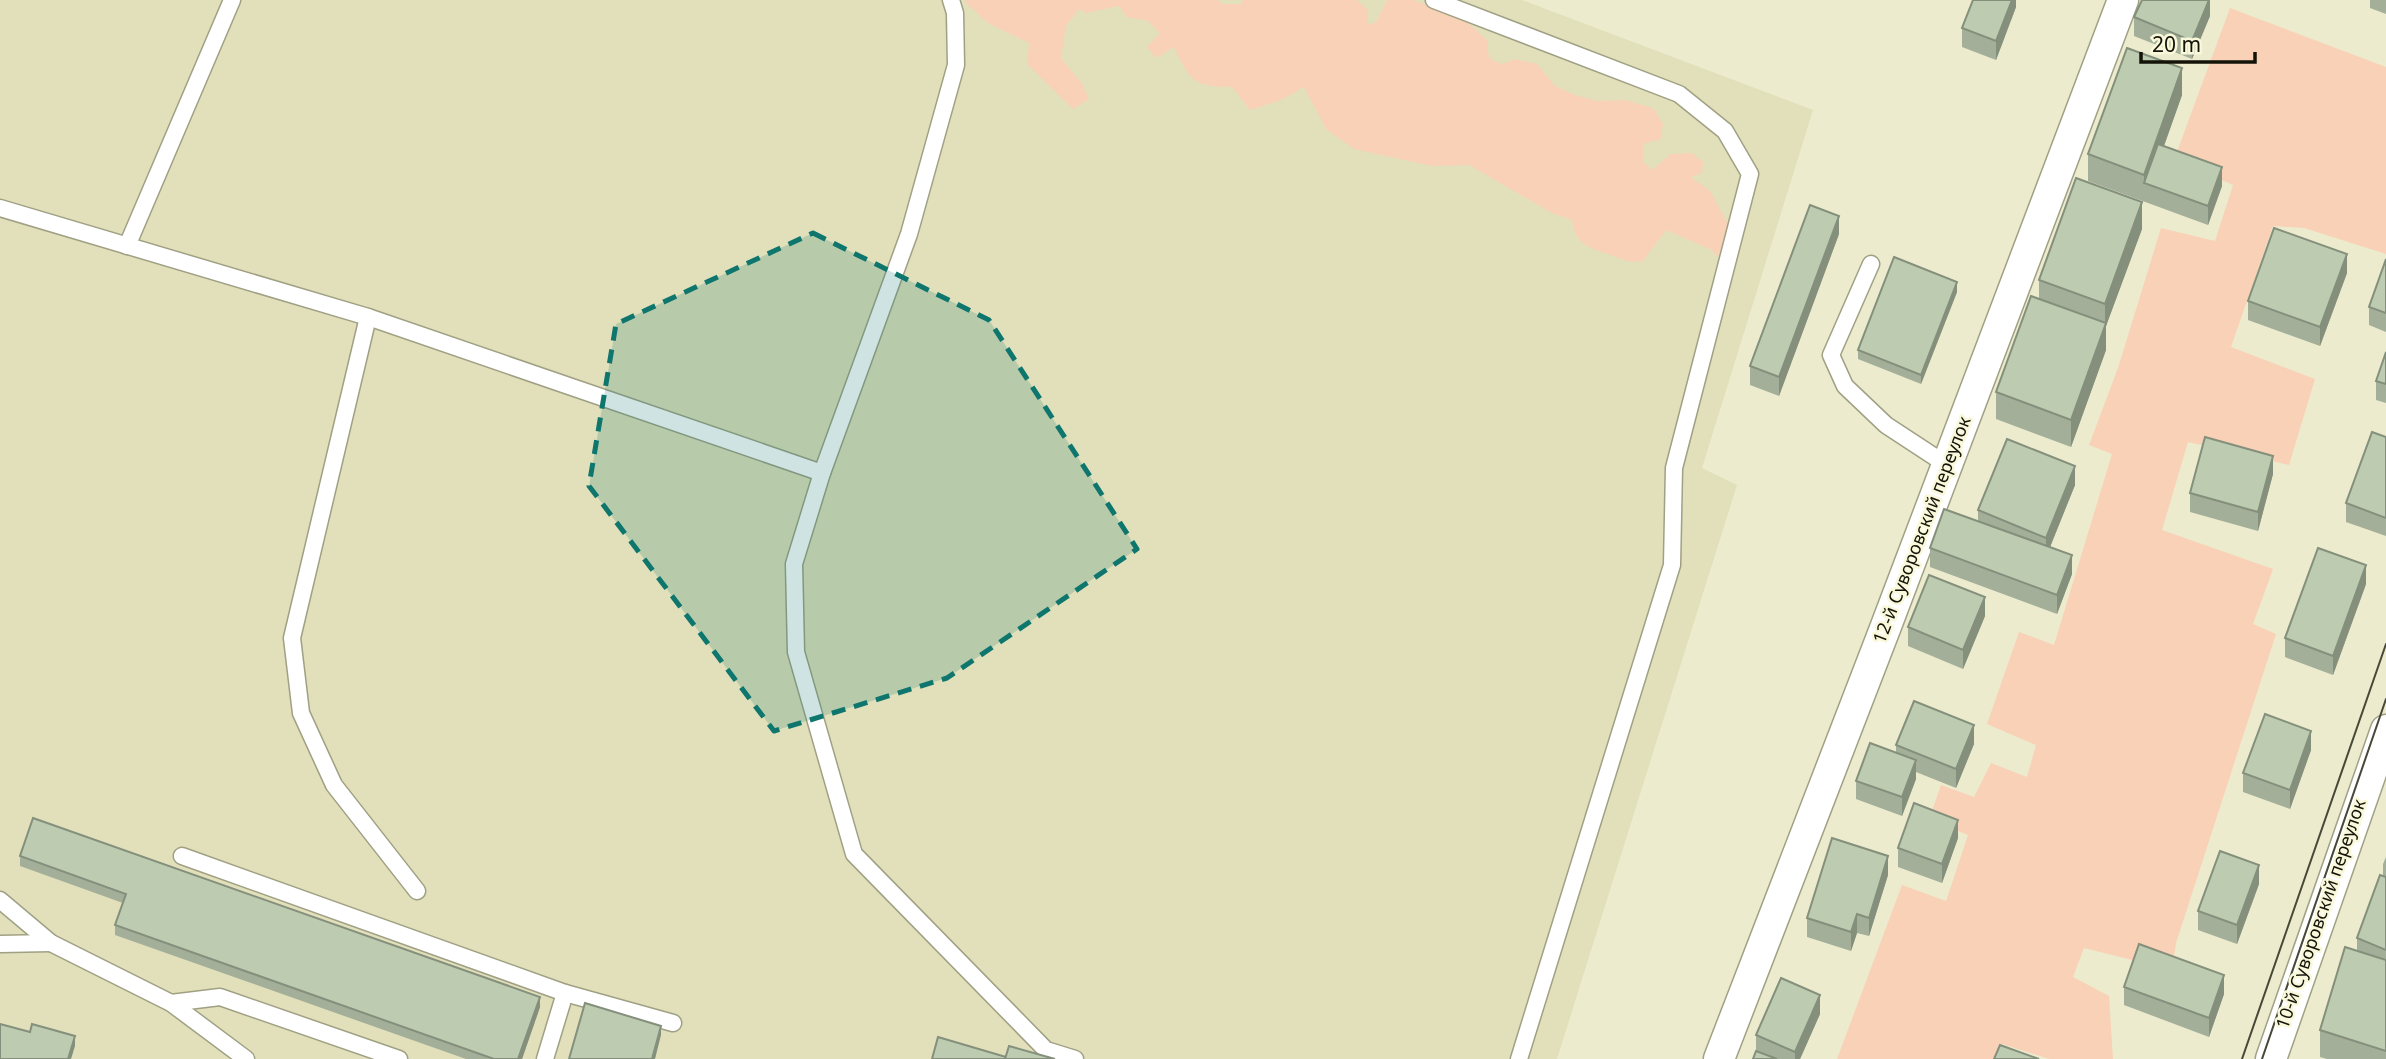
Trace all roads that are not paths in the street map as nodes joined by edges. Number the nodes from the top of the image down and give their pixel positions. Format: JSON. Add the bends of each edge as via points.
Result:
{"nodes":[{"id":1,"x":232,"y":0,"type":"edge"},
{"id":2,"x":951,"y":0,"type":"edge"},
{"id":3,"x":1434,"y":0,"type":"edge"},
{"id":4,"x":2123,"y":0,"type":"edge"},
{"id":5,"x":0,"y":208,"type":"edge"},
{"id":6,"x":127,"y":246,"type":"junction"},
{"id":7,"x":1871,"y":264,"type":"dead end"},
{"id":8,"x":368,"y":317,"type":"junction"},
{"id":9,"x":1947,"y":465,"type":"junction"},
{"id":10,"x":822,"y":472,"type":"junction"},
{"id":11,"x":2386,"y":730,"type":"edge"},
{"id":12,"x":182,"y":856,"type":"dead end"},
{"id":13,"x":417,"y":891,"type":"dead end"},
{"id":14,"x":0,"y":900,"type":"edge"},
{"id":15,"x":51,"y":943,"type":"junction"},
{"id":16,"x":0,"y":944,"type":"edge"},
{"id":17,"x":565,"y":993,"type":"junction"},
{"id":18,"x":171,"y":1003,"type":"junction"},
{"id":19,"x":673,"y":1023,"type":"dead end"},
{"id":20,"x":246,"y":1059,"type":"edge"},
{"id":21,"x":399,"y":1059,"type":"edge"},
{"id":22,"x":545,"y":1059,"type":"edge"},
{"id":23,"x":1075,"y":1059,"type":"edge"},
{"id":24,"x":1519,"y":1059,"type":"edge"},
{"id":25,"x":1719,"y":1059,"type":"edge"},
{"id":26,"x":2271,"y":1059,"type":"edge"}],
"edges":[{"from":1,"to":6,"type":"lane"},
{"from":2,"to":10,"type":"lane","via":[[956,65],[909,234]]},
{"from":3,"to":24,"type":"lane","via":[[1679,94],[1725,131],[1750,174],[1674,468],[1672,565]]},
{"from":4,"to":9,"type":"street","name":"12-й Суворовский переулок"},
{"from":5,"to":6,"type":"lane"},
{"from":6,"to":8,"type":"lane"},
{"from":7,"to":9,"type":"lane","via":[[1831,355],[1845,386],[1886,425]]},
{"from":8,"to":10,"type":"lane"},
{"from":8,"to":13,"type":"lane","via":[[292,638],[301,713],[334,785]]},
{"from":9,"to":25,"type":"street","name":"12-й Суворовский переулок"},
{"from":10,"to":23,"type":"lane","via":[[794,564],[796,652],[854,854],[1046,1049]]},
{"from":11,"to":26,"type":"street","name":"10-й Суворовский переулок"},
{"from":12,"to":17,"type":"lane"},
{"from":14,"to":15,"type":"lane"},
{"from":15,"to":16,"type":"lane"},
{"from":15,"to":18,"type":"lane"},
{"from":17,"to":19,"type":"lane"},
{"from":17,"to":22,"type":"lane"},
{"from":18,"to":20,"type":"lane"},
{"from":18,"to":21,"type":"lane","via":[[220,997]]}]}
